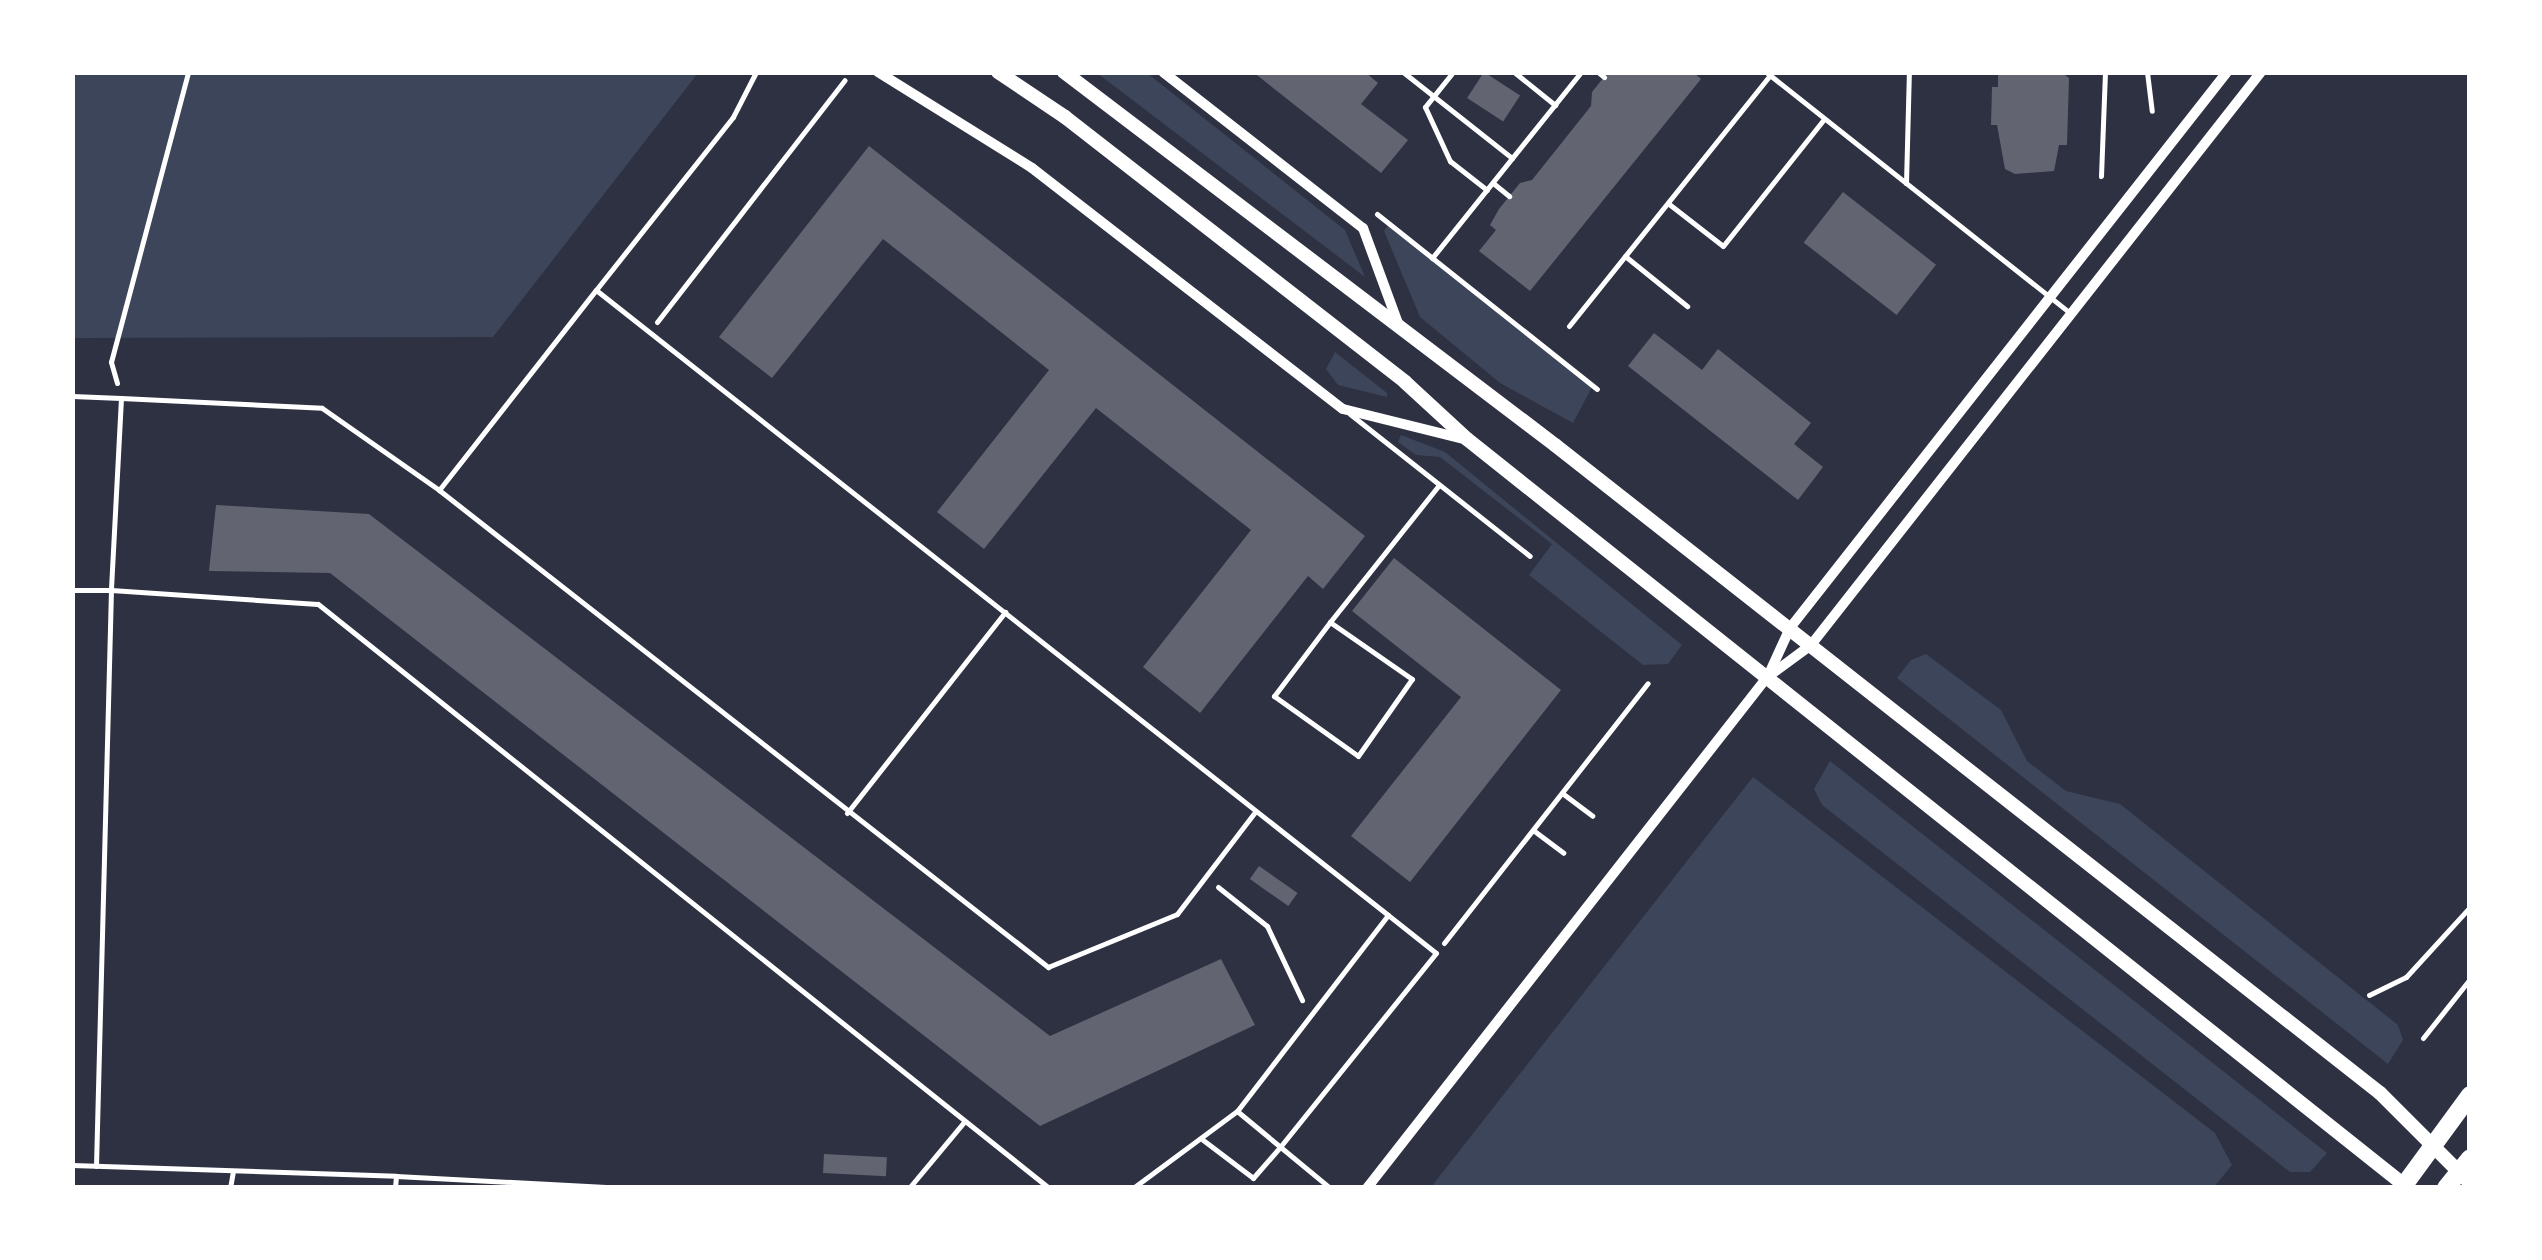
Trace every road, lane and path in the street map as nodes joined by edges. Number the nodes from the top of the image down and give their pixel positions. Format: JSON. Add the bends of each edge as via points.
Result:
{"nodes":[{"id":1,"x":188,"y":72,"type":"edge"},
{"id":2,"x":756,"y":72,"type":"edge"},
{"id":3,"x":878,"y":72,"type":"edge"},
{"id":4,"x":998,"y":72,"type":"edge"},
{"id":5,"x":1064,"y":72,"type":"edge"},
{"id":6,"x":1164,"y":72,"type":"edge"},
{"id":7,"x":1403,"y":72,"type":"edge"},
{"id":8,"x":1453,"y":72,"type":"edge"},
{"id":9,"x":1514,"y":72,"type":"edge"},
{"id":10,"x":1581,"y":72,"type":"edge"},
{"id":11,"x":1910,"y":72,"type":"edge"},
{"id":12,"x":2105,"y":72,"type":"edge"},
{"id":13,"x":2147,"y":72,"type":"edge"},
{"id":14,"x":2227,"y":72,"type":"edge"},
{"id":15,"x":2261,"y":72,"type":"edge"},
{"id":16,"x":1768,"y":74,"type":"edge"},
{"id":17,"x":845,"y":80,"type":"dead end"},
{"id":18,"x":1434,"y":96,"type":"junction"},
{"id":19,"x":1555,"y":105,"type":"junction"},
{"id":20,"x":2152,"y":110,"type":"dead end"},
{"id":21,"x":1824,"y":119,"type":"junction"},
{"id":22,"x":1512,"y":158,"type":"junction"},
{"id":23,"x":2101,"y":176,"type":"dead end"},
{"id":24,"x":1493,"y":183,"type":"junction"},
{"id":25,"x":1906,"y":183,"type":"junction"},
{"id":26,"x":1486,"y":190,"type":"junction"},
{"id":27,"x":1509,"y":196,"type":"dead end"},
{"id":28,"x":1668,"y":202,"type":"junction"},
{"id":29,"x":1368,"y":207,"type":"dead end"},
{"id":30,"x":1625,"y":256,"type":"junction"},
{"id":31,"x":1432,"y":258,"type":"junction"},
{"id":32,"x":596,"y":290,"type":"junction"},
{"id":33,"x":2050,"y":298,"type":"junction"},
{"id":34,"x":1687,"y":306,"type":"dead end"},
{"id":35,"x":2071,"y":314,"type":"junction"},
{"id":36,"x":1568,"y":326,"type":"dead end"},
{"id":37,"x":1401,"y":331,"type":"junction"},
{"id":38,"x":650,"y":332,"type":"junction"},
{"id":39,"x":1598,"y":389,"type":"dead end"},
{"id":40,"x":72,"y":396,"type":"edge"},
{"id":41,"x":121,"y":398,"type":"junction"},
{"id":42,"x":1343,"y":408,"type":"junction"},
{"id":43,"x":1466,"y":439,"type":"junction"},
{"id":44,"x":1439,"y":485,"type":"junction"},
{"id":45,"x":439,"y":490,"type":"junction"},
{"id":46,"x":1530,"y":556,"type":"dead end"},
{"id":47,"x":72,"y":590,"type":"edge"},
{"id":48,"x":111,"y":590,"type":"junction"},
{"id":49,"x":1005,"y":612,"type":"junction"},
{"id":50,"x":1330,"y":622,"type":"junction"},
{"id":51,"x":1790,"y":628,"type":"junction"},
{"id":52,"x":1812,"y":645,"type":"junction"},
{"id":53,"x":1768,"y":676,"type":"junction"},
{"id":54,"x":1648,"y":684,"type":"dead end"},
{"id":55,"x":1562,"y":793,"type":"junction"},
{"id":56,"x":848,"y":812,"type":"junction"},
{"id":57,"x":1255,"y":812,"type":"junction"},
{"id":58,"x":1592,"y":816,"type":"dead end"},
{"id":59,"x":1533,"y":830,"type":"junction"},
{"id":60,"x":1562,"y":853,"type":"dead end"},
{"id":61,"x":1206,"y":877,"type":"junction"},
{"id":62,"x":2470,"y":907,"type":"edge"},
{"id":63,"x":1388,"y":915,"type":"junction"},
{"id":64,"x":1436,"y":953,"type":"junction"},
{"id":65,"x":2470,"y":980,"type":"edge"},
{"id":66,"x":2369,"y":996,"type":"dead end"},
{"id":67,"x":1310,"y":1016,"type":"junction"},
{"id":68,"x":2422,"y":1038,"type":"dead end"},
{"id":69,"x":2470,"y":1095,"type":"edge"},
{"id":70,"x":1236,"y":1111,"type":"junction"},
{"id":71,"x":964,"y":1122,"type":"junction"},
{"id":72,"x":1203,"y":1140,"type":"junction"},
{"id":73,"x":2432,"y":1145,"type":"junction"},
{"id":74,"x":1280,"y":1147,"type":"junction"},
{"id":75,"x":72,"y":1166,"type":"edge"},
{"id":76,"x":96,"y":1166,"type":"junction"},
{"id":77,"x":233,"y":1171,"type":"junction"},
{"id":78,"x":2466,"y":1171,"type":"edge"},
{"id":79,"x":396,"y":1176,"type":"junction"},
{"id":80,"x":2405,"y":1186,"type":"edge"},
{"id":81,"x":230,"y":1188,"type":"edge"},
{"id":82,"x":395,"y":1188,"type":"edge"},
{"id":83,"x":625,"y":1188,"type":"edge"},
{"id":84,"x":909,"y":1188,"type":"edge"},
{"id":85,"x":1050,"y":1188,"type":"edge"},
{"id":86,"x":1133,"y":1188,"type":"edge"},
{"id":87,"x":1330,"y":1188,"type":"edge"},
{"id":88,"x":1367,"y":1188,"type":"edge"},
{"id":89,"x":2446,"y":1188,"type":"edge"}],
"edges":[{"from":1,"to":41,"type":"path","via":[[111,362]]},
{"from":2,"to":32,"type":"lane","via":[[733,118]]},
{"from":3,"to":42,"type":"street","via":[[1032,168]]},
{"from":4,"to":43,"type":"street","via":[[1191,213]]},
{"from":5,"to":37,"type":"street"},
{"from":6,"to":37,"type":"street","via":[[1363,228]]},
{"from":7,"to":18,"type":"path"},
{"from":8,"to":18,"type":"path"},
{"from":9,"to":19,"type":"path"},
{"from":10,"to":19,"type":"path"},
{"from":11,"to":25,"type":"lane"},
{"from":12,"to":23,"type":"path"},
{"from":13,"to":20,"type":"path"},
{"from":14,"to":33,"type":"street"},
{"from":15,"to":35,"type":"street"},
{"from":16,"to":21,"type":"lane"},
{"from":16,"to":28,"type":"lane"},
{"from":17,"to":38,"type":"path"},
{"from":18,"to":22,"type":"path"},
{"from":18,"to":26,"type":"path","via":[[1425,107],[1450,161]]},
{"from":19,"to":22,"type":"path"},
{"from":21,"to":25,"type":"lane"},
{"from":21,"to":28,"type":"lane","via":[[1723,246]]},
{"from":22,"to":24,"type":"path"},
{"from":24,"to":26,"type":"path"},
{"from":24,"to":27,"type":"path"},
{"from":25,"to":33,"type":"lane"},
{"from":26,"to":31,"type":"path"},
{"from":28,"to":30,"type":"lane"},
{"from":29,"to":31,"type":"path"},
{"from":30,"to":34,"type":"lane"},
{"from":30,"to":36,"type":"lane"},
{"from":31,"to":39,"type":"path"},
{"from":32,"to":38,"type":"lane"},
{"from":32,"to":45,"type":"lane"},
{"from":33,"to":35,"type":"lane"},
{"from":33,"to":51,"type":"street"},
{"from":35,"to":52,"type":"street"},
{"from":37,"to":51,"type":"street"},
{"from":38,"to":49,"type":"lane"},
{"from":40,"to":41,"type":"lane"},
{"from":41,"to":45,"type":"lane","via":[[322,408]]},
{"from":41,"to":48,"type":"lane"},
{"from":42,"to":43,"type":"street"},
{"from":42,"to":44,"type":"lane"},
{"from":43,"to":53,"type":"street"},
{"from":44,"to":46,"type":"lane"},
{"from":44,"to":50,"type":"lane"},
{"from":45,"to":56,"type":"lane"},
{"from":47,"to":48,"type":"lane"},
{"from":48,"to":71,"type":"lane","via":[[318,604]]},
{"from":48,"to":76,"type":"lane"},
{"from":49,"to":56,"type":"lane"},
{"from":49,"to":57,"type":"lane"},
{"from":50,"to":50,"type":"lane","via":[[1412,680],[1358,756],[1274,696]]},
{"from":51,"to":52,"type":"street"},
{"from":51,"to":53,"type":"street"},
{"from":52,"to":53,"type":"street"},
{"from":52,"to":73,"type":"street","via":[[2380,1092]]},
{"from":53,"to":80,"type":"street"},
{"from":53,"to":88,"type":"street"},
{"from":54,"to":55,"type":"path"},
{"from":55,"to":58,"type":"path"},
{"from":55,"to":59,"type":"path"},
{"from":56,"to":61,"type":"lane","via":[[1048,967],[1177,914]]},
{"from":57,"to":61,"type":"lane"},
{"from":57,"to":63,"type":"lane"},
{"from":59,"to":60,"type":"path"},
{"from":59,"to":64,"type":"path"},
{"from":61,"to":67,"type":"path","via":[[1267,926]]},
{"from":62,"to":66,"type":"path","via":[[2406,976]]},
{"from":63,"to":64,"type":"lane"},
{"from":63,"to":67,"type":"lane"},
{"from":64,"to":74,"type":"lane"},
{"from":65,"to":68,"type":"path"},
{"from":67,"to":70,"type":"lane"},
{"from":69,"to":73,"type":"main road"},
{"from":70,"to":72,"type":"lane"},
{"from":70,"to":74,"type":"lane"},
{"from":71,"to":84,"type":"lane"},
{"from":71,"to":85,"type":"lane"},
{"from":72,"to":74,"type":"lane","via":[[1253,1178]]},
{"from":72,"to":86,"type":"lane"},
{"from":73,"to":78,"type":"street"},
{"from":73,"to":80,"type":"main road"},
{"from":74,"to":87,"type":"lane"},
{"from":75,"to":76,"type":"lane"},
{"from":76,"to":77,"type":"lane"},
{"from":77,"to":79,"type":"lane"},
{"from":77,"to":81,"type":"lane"},
{"from":78,"to":89,"type":"main road"},
{"from":79,"to":82,"type":"lane"},
{"from":79,"to":83,"type":"lane"}]}
